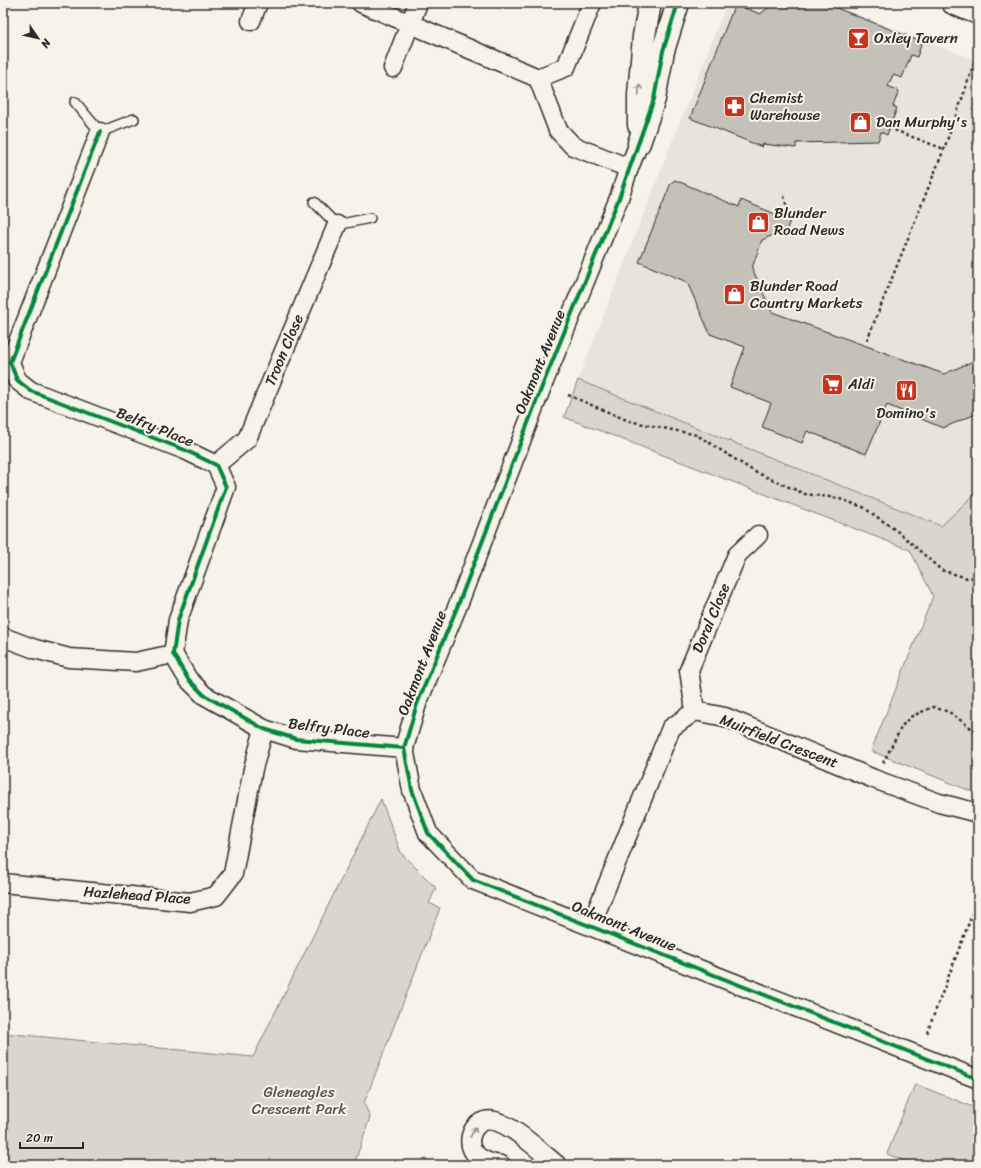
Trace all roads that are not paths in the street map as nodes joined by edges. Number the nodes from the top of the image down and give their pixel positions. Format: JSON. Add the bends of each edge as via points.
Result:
{"nodes":[{"id":1,"x":258,"y":3,"type":"edge"},
{"id":2,"x":361,"y":3,"type":"edge"},
{"id":3,"x":418,"y":3,"type":"edge"},
{"id":4,"x":592,"y":3,"type":"edge"},
{"id":5,"x":650,"y":3,"type":"edge"},
{"id":6,"x":678,"y":3,"type":"edge"},
{"id":7,"x":953,"y":3,"type":"edge"},
{"id":8,"x":978,"y":13,"type":"edge"},
{"id":9,"x":251,"y":22,"type":"dead end"},
{"id":10,"x":410,"y":23,"type":"junction"},
{"id":11,"x":393,"y":68,"type":"dead end"},
{"id":12,"x":538,"y":78,"type":"junction"},
{"id":13,"x":75,"y":102,"type":"dead end"},
{"id":14,"x":134,"y":119,"type":"dead end"},
{"id":15,"x":100,"y":132,"type":"junction"},
{"id":16,"x":639,"y":143,"type":"junction"},
{"id":17,"x":629,"y":168,"type":"junction"},
{"id":18,"x":314,"y":202,"type":"dead end"},
{"id":19,"x":370,"y":218,"type":"dead end"},
{"id":20,"x":337,"y":225,"type":"junction"},
{"id":21,"x":216,"y":466,"type":"junction"},
{"id":22,"x":758,"y":535,"type":"dead end"},
{"id":23,"x":3,"y":637,"type":"edge"},
{"id":24,"x":172,"y":654,"type":"junction"},
{"id":25,"x":695,"y":711,"type":"junction"},
{"id":26,"x":264,"y":729,"type":"junction"},
{"id":27,"x":404,"y":748,"type":"junction"},
{"id":28,"x":978,"y":813,"type":"edge"},
{"id":29,"x":3,"y":884,"type":"edge"},
{"id":30,"x":591,"y":925,"type":"junction"},
{"id":31,"x":978,"y":1079,"type":"edge"},
{"id":32,"x":501,"y":1165,"type":"edge"},
{"id":33,"x":557,"y":1165,"type":"edge"}],
"edges":[{"from":1,"to":9,"type":"street"},
{"from":2,"to":10,"type":"street"},
{"from":3,"to":10,"type":"street"},
{"from":4,"to":12,"type":"street","via":[[566,67]]},
{"from":16,"to":5,"type":"street","name":"Oakmont Avenue","one_way":true,"via":[[639,94]]},
{"from":6,"to":16,"type":"street","name":"Oakmont Avenue","via":[[663,51],[654,100]]},
{"from":7,"to":8,"type":"street"},
{"from":10,"to":11,"type":"street"},
{"from":10,"to":12,"type":"street"},
{"from":12,"to":17,"type":"street","via":[[558,130],[573,146]]},
{"from":13,"to":15,"type":"lane"},
{"from":14,"to":15,"type":"lane"},
{"from":15,"to":21,"type":"street","name":"Belfry Place","via":[[10,362],[17,380],[31,391],[185,450]]},
{"from":16,"to":17,"type":"street","name":"Oakmont Avenue"},
{"from":17,"to":27,"type":"street","name":"Oakmont Avenue","via":[[458,605],[416,704]]},
{"from":18,"to":20,"type":"lane"},
{"from":19,"to":20,"type":"lane"},
{"from":20,"to":21,"type":"street","name":"Troon Close","via":[[247,439]]},
{"from":21,"to":24,"type":"street","via":[[226,487],[178,620]]},
{"from":22,"to":25,"type":"street","name":"Doral Close","via":[[737,555],[689,670]]},
{"from":23,"to":24,"type":"street","via":[[69,658],[136,662]]},
{"from":24,"to":26,"type":"street","name":"Belfry Place","via":[[188,679],[204,695]]},
{"from":25,"to":28,"type":"street","name":"Muirfield Crescent","via":[[725,717],[939,803]]},
{"from":25,"to":30,"type":"street","via":[[671,728]]},
{"from":26,"to":27,"type":"street","name":"Belfry Place","via":[[296,738]]},
{"from":26,"to":29,"type":"street","name":"Hazlehead Place","via":[[253,769],[233,874],[216,896],[190,902]]},
{"from":27,"to":30,"type":"street","name":"Oakmont Avenue","via":[[412,790],[428,833],[473,880]]},
{"from":30,"to":31,"type":"street","name":"Oakmont Avenue"},
{"from":32,"to":33,"type":"street","one_way":true,"via":[[481,1159],[470,1147],[474,1128],[483,1122],[493,1120],[508,1126]]}]}
